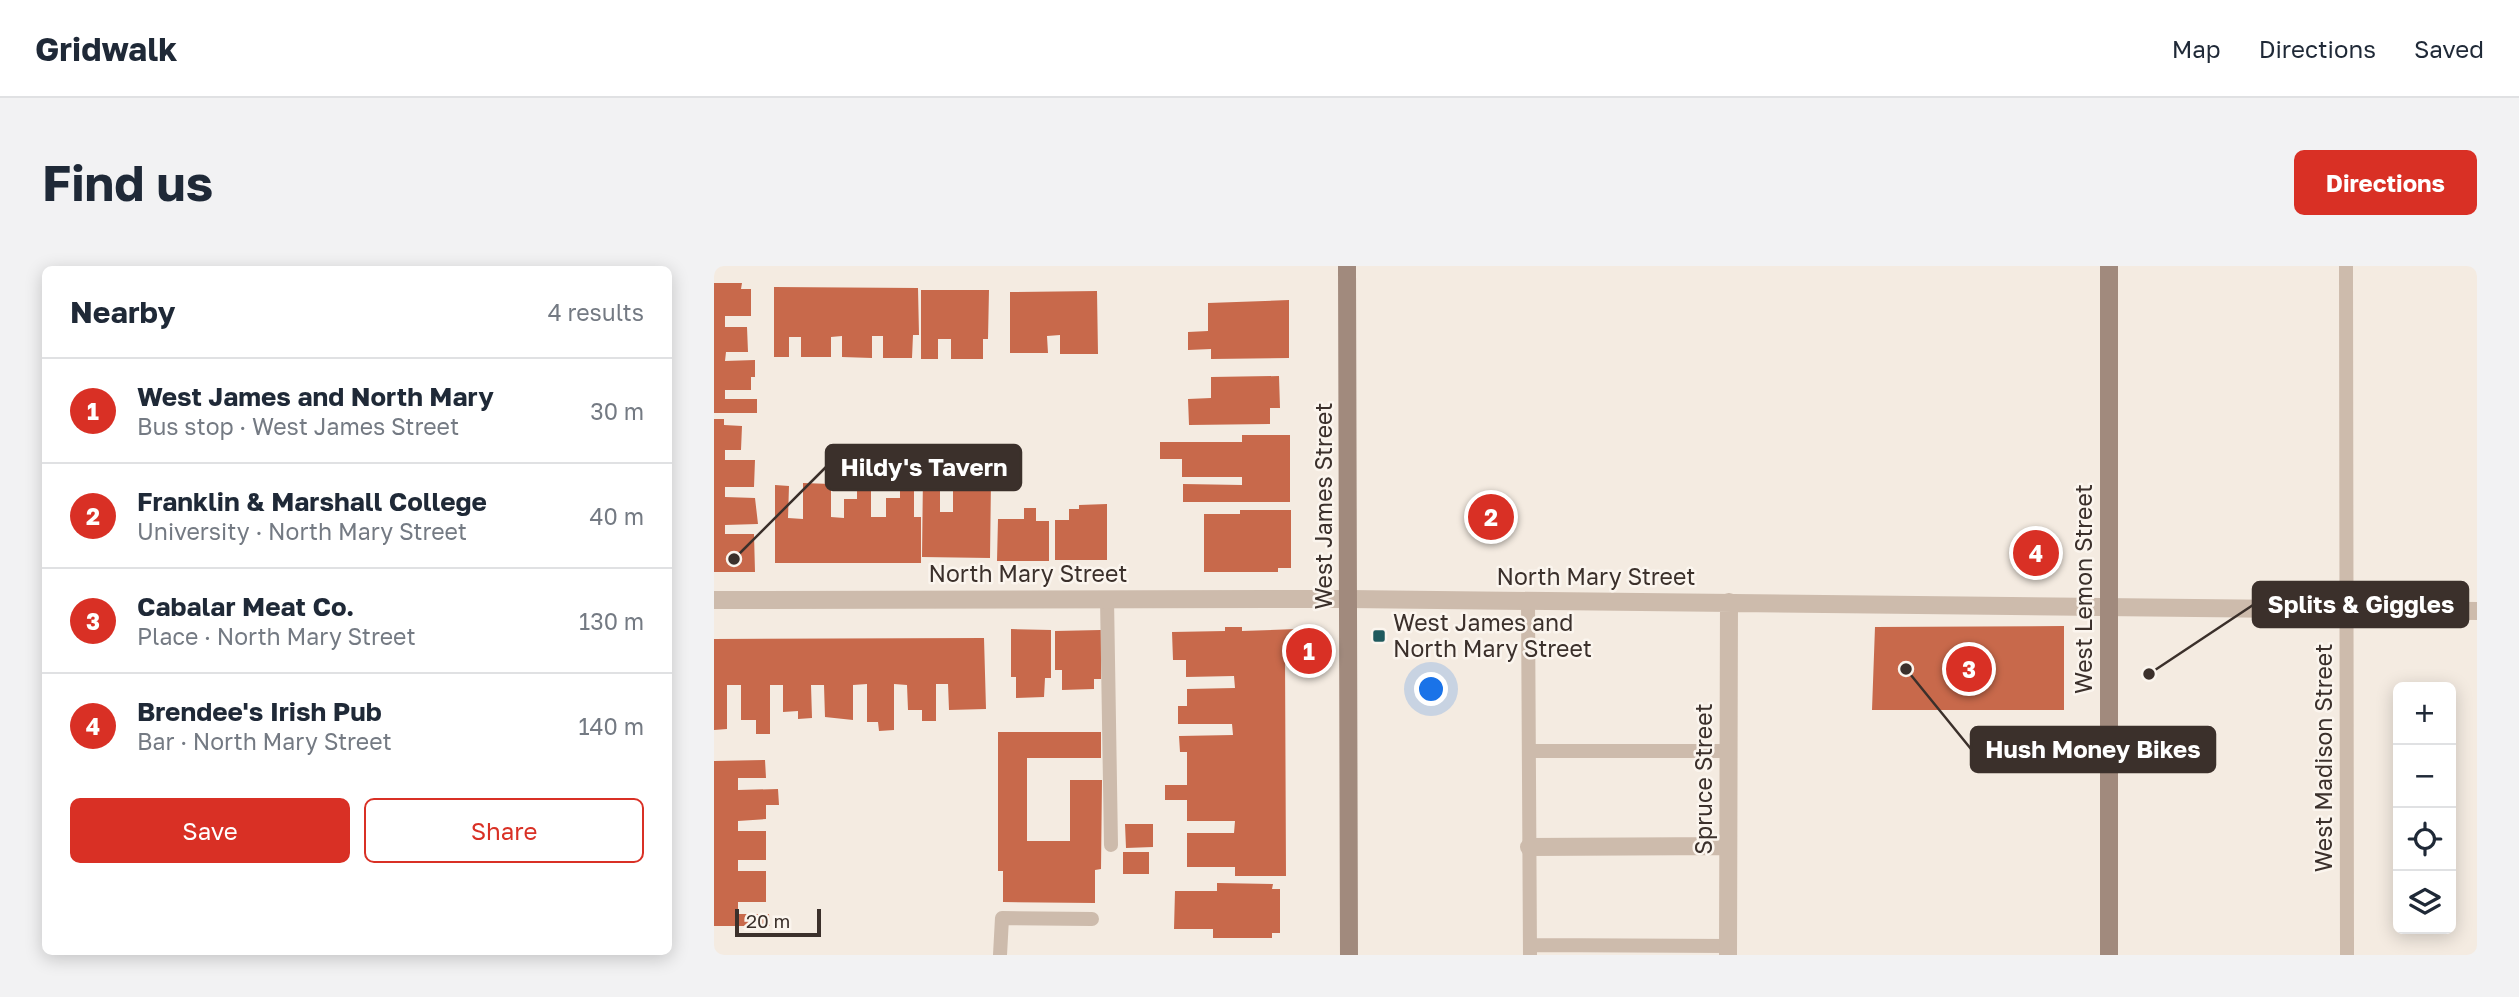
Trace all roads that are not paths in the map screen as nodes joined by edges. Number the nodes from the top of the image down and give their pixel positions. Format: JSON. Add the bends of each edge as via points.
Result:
{"nodes":[{"id":1,"x":1347,"y":266,"type":"edge"},
{"id":2,"x":2109,"y":266,"type":"edge"},
{"id":3,"x":2346,"y":266,"type":"edge"},
{"id":4,"x":1108,"y":598,"type":"junction"},
{"id":5,"x":1348,"y":599,"type":"junction"},
{"id":6,"x":714,"y":600,"type":"edge"},
{"id":7,"x":1528,"y":601,"type":"junction"},
{"id":8,"x":1729,"y":602,"type":"junction"},
{"id":9,"x":2109,"y":606,"type":"junction"},
{"id":10,"x":2346,"y":608,"type":"junction"},
{"id":11,"x":2477,"y":611,"type":"edge"},
{"id":12,"x":1529,"y":751,"type":"junction"},
{"id":13,"x":1728,"y":751,"type":"junction"},
{"id":14,"x":1111,"y":845,"type":"dead end"},
{"id":15,"x":1728,"y":846,"type":"junction"},
{"id":16,"x":1529,"y":847,"type":"junction"},
{"id":17,"x":1092,"y":919,"type":"dead end"},
{"id":18,"x":1530,"y":950,"type":"edge"},
{"id":19,"x":1728,"y":951,"type":"edge"},
{"id":20,"x":1000,"y":955,"type":"edge"},
{"id":21,"x":1349,"y":955,"type":"edge"},
{"id":22,"x":2109,"y":955,"type":"edge"},
{"id":23,"x":2347,"y":955,"type":"edge"}],
"edges":[{"from":1,"to":5,"type":"street","name":"West James Street"},
{"from":2,"to":9,"type":"street","name":"West Lemon Street"},
{"from":3,"to":10,"type":"lane","name":"West Madison Street"},
{"from":4,"to":5,"type":"street","name":"North Mary Street"},
{"from":4,"to":6,"type":"street","name":"North Mary Street"},
{"from":4,"to":14,"type":"lane"},
{"from":5,"to":7,"type":"street","name":"North Mary Street"},
{"from":5,"to":21,"type":"street","name":"West James Street"},
{"from":7,"to":8,"type":"street","name":"North Mary Street"},
{"from":7,"to":12,"type":"lane"},
{"from":8,"to":9,"type":"street","name":"North Mary Street"},
{"from":8,"to":13,"type":"street","name":"Spruce Street"},
{"from":9,"to":10,"type":"street","name":"North Mary Street"},
{"from":9,"to":22,"type":"street","name":"West Lemon Street"},
{"from":10,"to":11,"type":"street","name":"North Mary Street"},
{"from":10,"to":23,"type":"lane","name":"West Madison Street"},
{"from":12,"to":13,"type":"lane"},
{"from":12,"to":16,"type":"lane"},
{"from":13,"to":15,"type":"street","name":"Spruce Street"},
{"from":15,"to":16,"type":"street"},
{"from":15,"to":19,"type":"street","name":"Spruce Street"},
{"from":16,"to":18,"type":"lane"},
{"from":17,"to":20,"type":"lane","via":[[1002,918]]},
{"from":18,"to":19,"type":"lane"}]}
